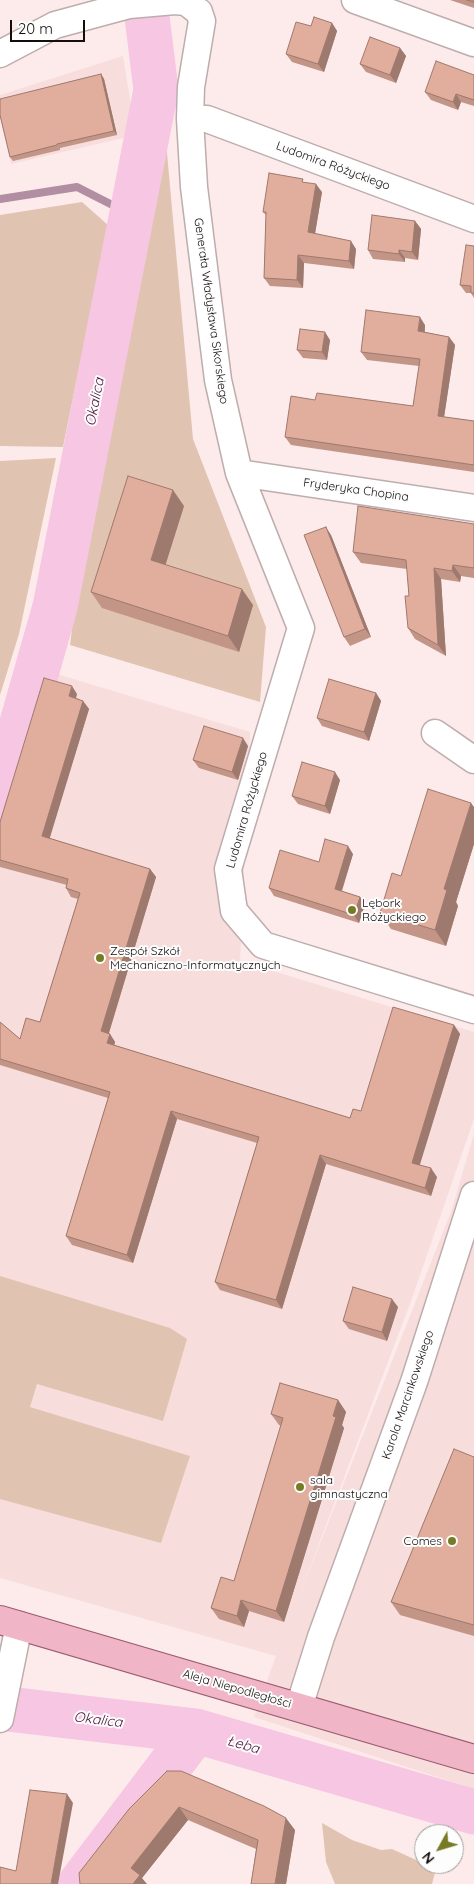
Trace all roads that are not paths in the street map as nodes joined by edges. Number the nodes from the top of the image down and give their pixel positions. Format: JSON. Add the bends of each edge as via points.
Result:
{"nodes":[{"id":1,"x":355,"y":0,"type":"edge"},
{"id":2,"x":207,"y":6,"type":"edge"},
{"id":3,"x":69,"y":10,"type":"edge"},
{"id":4,"x":474,"y":44,"type":"edge"},
{"id":5,"x":0,"y":54,"type":"edge"},
{"id":6,"x":190,"y":119,"type":"junction"},
{"id":7,"x":474,"y":219,"type":"edge"},
{"id":8,"x":239,"y":473,"type":"junction"},
{"id":9,"x":474,"y":508,"type":"edge"},
{"id":10,"x":301,"y":628,"type":"joint"},
{"id":11,"x":435,"y":733,"type":"dead end"},
{"id":12,"x":474,"y":760,"type":"edge"},
{"id":13,"x":474,"y":1010,"type":"edge"},
{"id":14,"x":474,"y":1195,"type":"edge"},
{"id":15,"x":10,"y":1622,"type":"edge"},
{"id":16,"x":299,"y":1707,"type":"junction"},
{"id":17,"x":0,"y":1718,"type":"edge"},
{"id":18,"x":474,"y":1759,"type":"edge"}],
"edges":[{"from":1,"to":4,"type":"street"},
{"from":2,"to":3,"type":"street","via":[[162,2]]},
{"from":2,"to":6,"type":"street","name":"Generała Władysława Sikorskiego","via":[[191,87]]},
{"from":3,"to":5,"type":"street","via":[[55,25]]},
{"from":6,"to":7,"type":"street","name":"Ludomira Różyckiego","via":[[207,119]]},
{"from":6,"to":8,"type":"street","name":"Generała Władysława Sikorskiego","via":[[194,187],[218,380]]},
{"from":8,"to":9,"type":"street","name":"Fryderyka Chopina"},
{"from":8,"to":10,"type":"street","name":"Generała Władysława Sikorskiego"},
{"from":10,"to":13,"type":"street","name":"Ludomira Różyckiego","via":[[228,869],[234,911],[263,945]]},
{"from":11,"to":12,"type":"street"},
{"from":14,"to":16,"type":"street","name":"Karola Marcinkowskiego","via":[[414,1382],[321,1637]]},
{"from":15,"to":16,"type":"main road","name":"Aleja Niepodległości"},
{"from":15,"to":17,"type":"street","via":[[10,1675]]},
{"from":16,"to":18,"type":"main road","name":"Aleja Niepodległości"}]}
